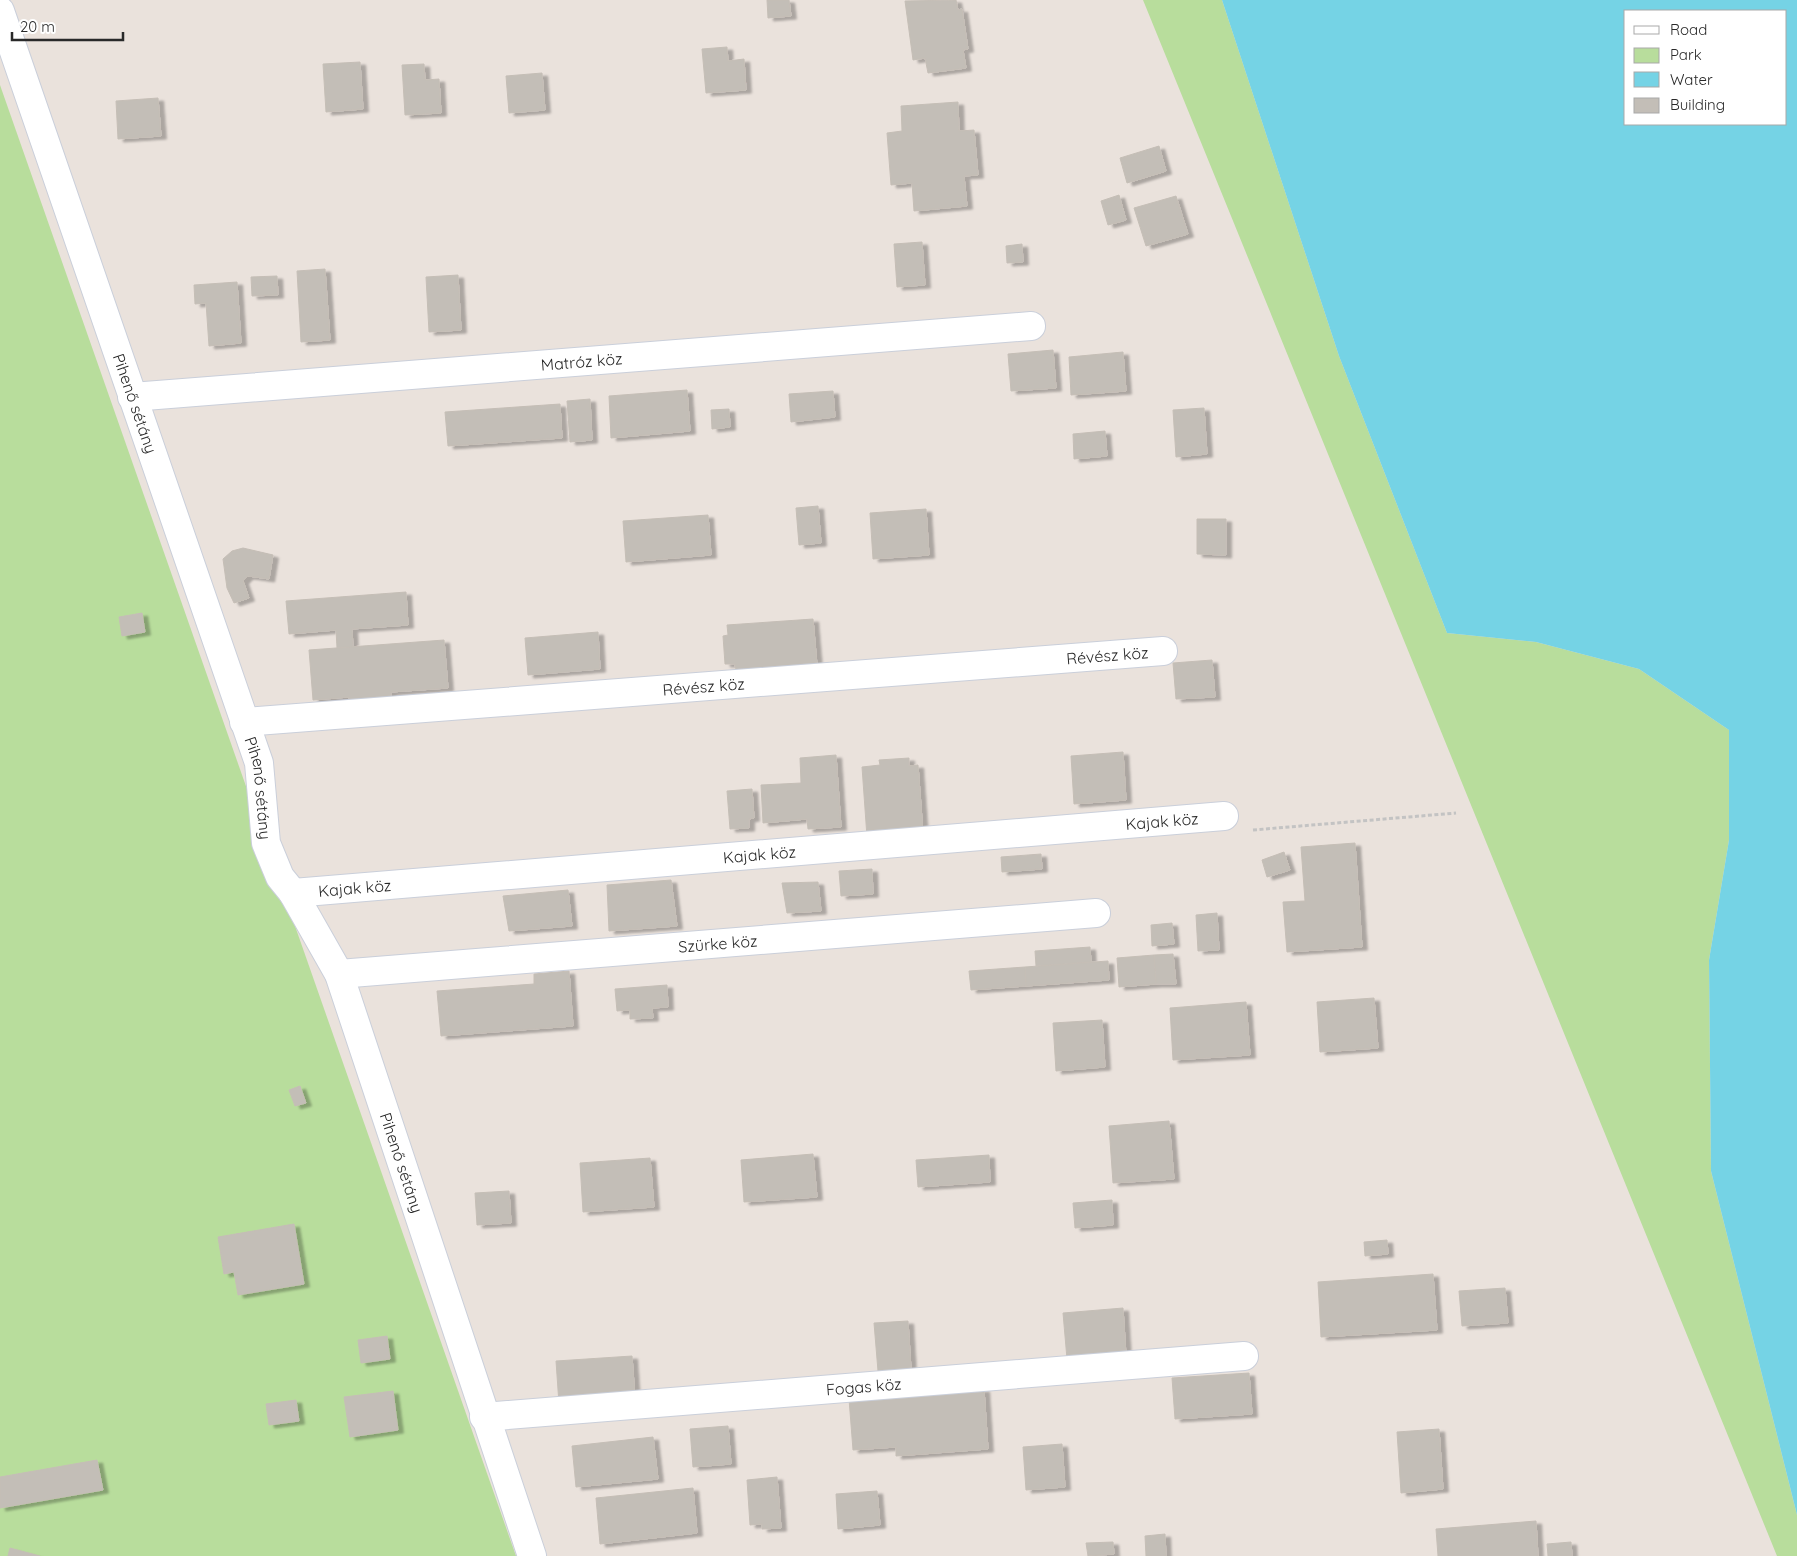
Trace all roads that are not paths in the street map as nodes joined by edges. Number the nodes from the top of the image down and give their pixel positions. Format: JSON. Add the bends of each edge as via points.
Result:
{"nodes":[{"id":1,"x":0,"y":11,"type":"edge"},
{"id":2,"x":1031,"y":326,"type":"dead end"},
{"id":3,"x":132,"y":397,"type":"junction"},
{"id":4,"x":1163,"y":651,"type":"dead end"},
{"id":5,"x":244,"y":722,"type":"junction"},
{"id":6,"x":1224,"y":816,"type":"road end"},
{"id":7,"x":293,"y":893,"type":"junction"},
{"id":8,"x":1096,"y":913,"type":"dead end"},
{"id":9,"x":339,"y":974,"type":"junction"},
{"id":10,"x":1244,"y":1356,"type":"dead end"},
{"id":11,"x":484,"y":1417,"type":"junction"},
{"id":12,"x":532,"y":1556,"type":"edge"}],
"edges":[{"from":1,"to":3,"type":"street","name":"Pihenő sétány"},
{"from":2,"to":3,"type":"street","name":"Matróz köz"},
{"from":3,"to":5,"type":"street","name":"Pihenő sétány"},
{"from":4,"to":5,"type":"street","name":"Révész köz"},
{"from":5,"to":7,"type":"street","name":"Pihenő sétány","via":[[259,763],[266,843],[280,877]]},
{"from":6,"to":7,"type":"street","name":"Kajak köz"},
{"from":7,"to":9,"type":"street","name":"Pihenő sétány"},
{"from":8,"to":9,"type":"street","name":"Szürke köz"},
{"from":9,"to":11,"type":"street","name":"Pihenő sétány"},
{"from":10,"to":11,"type":"street","name":"Fogas köz"},
{"from":11,"to":12,"type":"street","name":"Pihenő sétány"}]}
